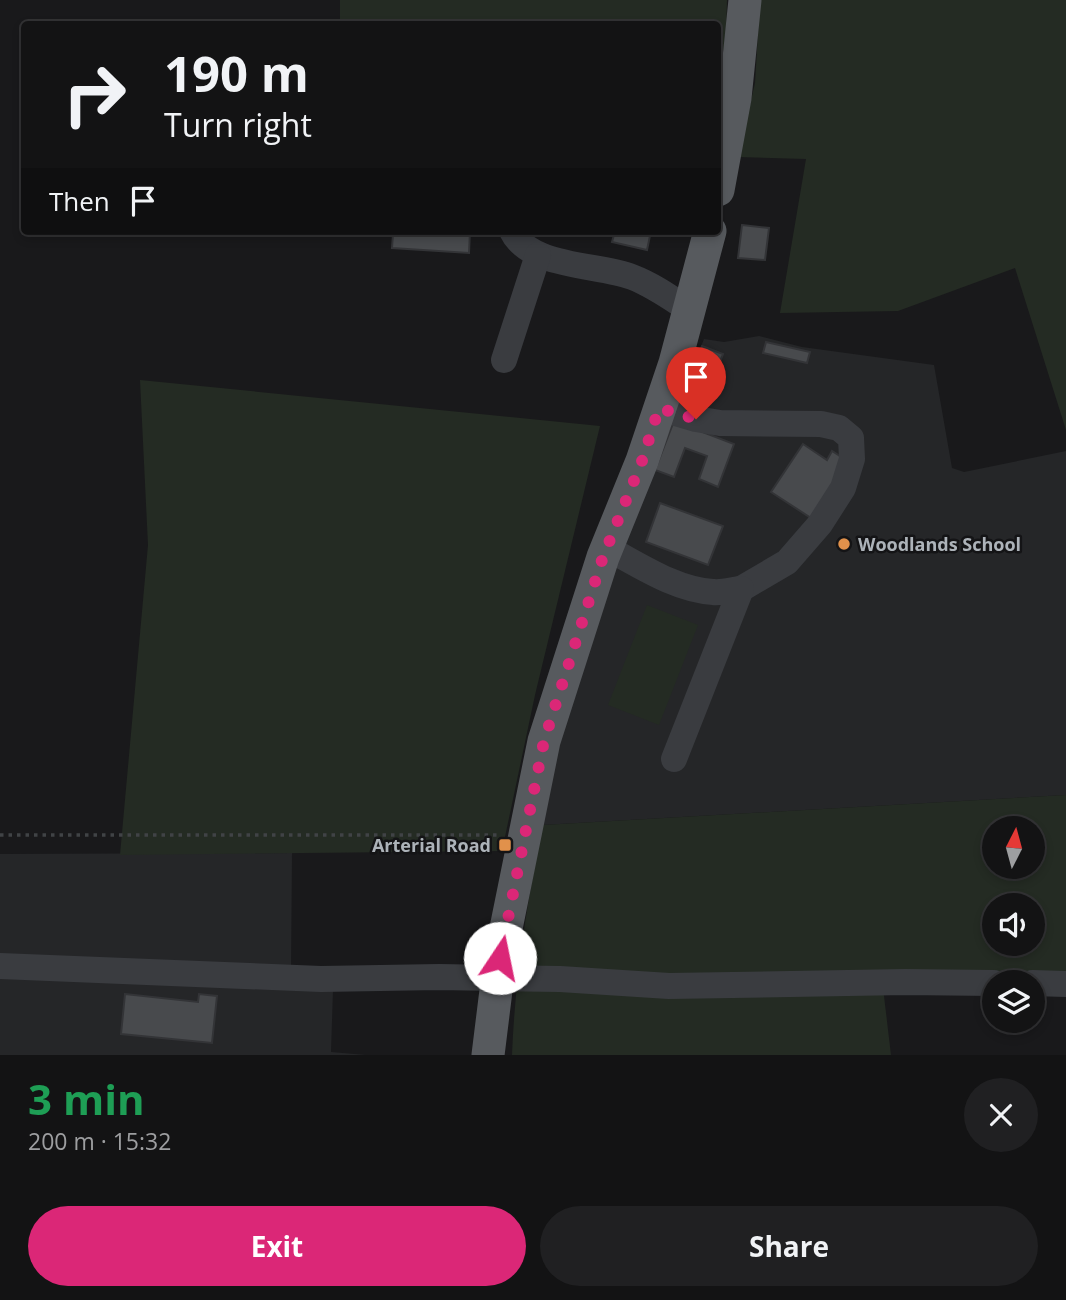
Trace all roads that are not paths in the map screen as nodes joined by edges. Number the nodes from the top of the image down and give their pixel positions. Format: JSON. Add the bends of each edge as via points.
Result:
{"nodes":[{"id":1,"x":745,"y":0,"type":"edge"},
{"id":2,"x":721,"y":167,"type":"edge"},
{"id":3,"x":514,"y":235,"type":"edge"},
{"id":4,"x":709,"y":235,"type":"edge"},
{"id":5,"x":538,"y":255,"type":"junction"},
{"id":6,"x":689,"y":310,"type":"junction"},
{"id":7,"x":505,"y":360,"type":"dead end"},
{"id":8,"x":659,"y":408,"type":"junction"},
{"id":9,"x":607,"y":548,"type":"junction"},
{"id":10,"x":740,"y":589,"type":"junction"},
{"id":11,"x":674,"y":759,"type":"dead end"},
{"id":12,"x":0,"y":966,"type":"edge"},
{"id":13,"x":497,"y":978,"type":"junction"},
{"id":14,"x":982,"y":983,"type":"edge"},
{"id":15,"x":1045,"y":983,"type":"edge"},
{"id":16,"x":1066,"y":984,"type":"edge"},
{"id":17,"x":488,"y":1055,"type":"edge"}],
"edges":[{"from":1,"to":2,"type":"main road","via":[[735,98]]},
{"from":3,"to":5,"type":"lane"},
{"from":4,"to":6,"type":"main road"},
{"from":5,"to":6,"type":"lane","via":[[630,276]]},
{"from":5,"to":7,"type":"lane"},
{"from":6,"to":8,"type":"main road"},
{"from":8,"to":9,"type":"main road"},
{"from":8,"to":10,"type":"lane","via":[[720,422],[821,424],[839,428],[851,438],[852,459],[843,488],[820,524],[787,562]]},
{"from":9,"to":10,"type":"lane","via":[[692,589],[715,593]]},
{"from":9,"to":13,"type":"main road","via":[[544,741]]},
{"from":10,"to":11,"type":"lane"},
{"from":12,"to":13,"type":"lane","via":[[321,979]]},
{"from":13,"to":14,"type":"lane","via":[[669,986]]},
{"from":13,"to":17,"type":"main road"},
{"from":15,"to":16,"type":"lane"}]}
